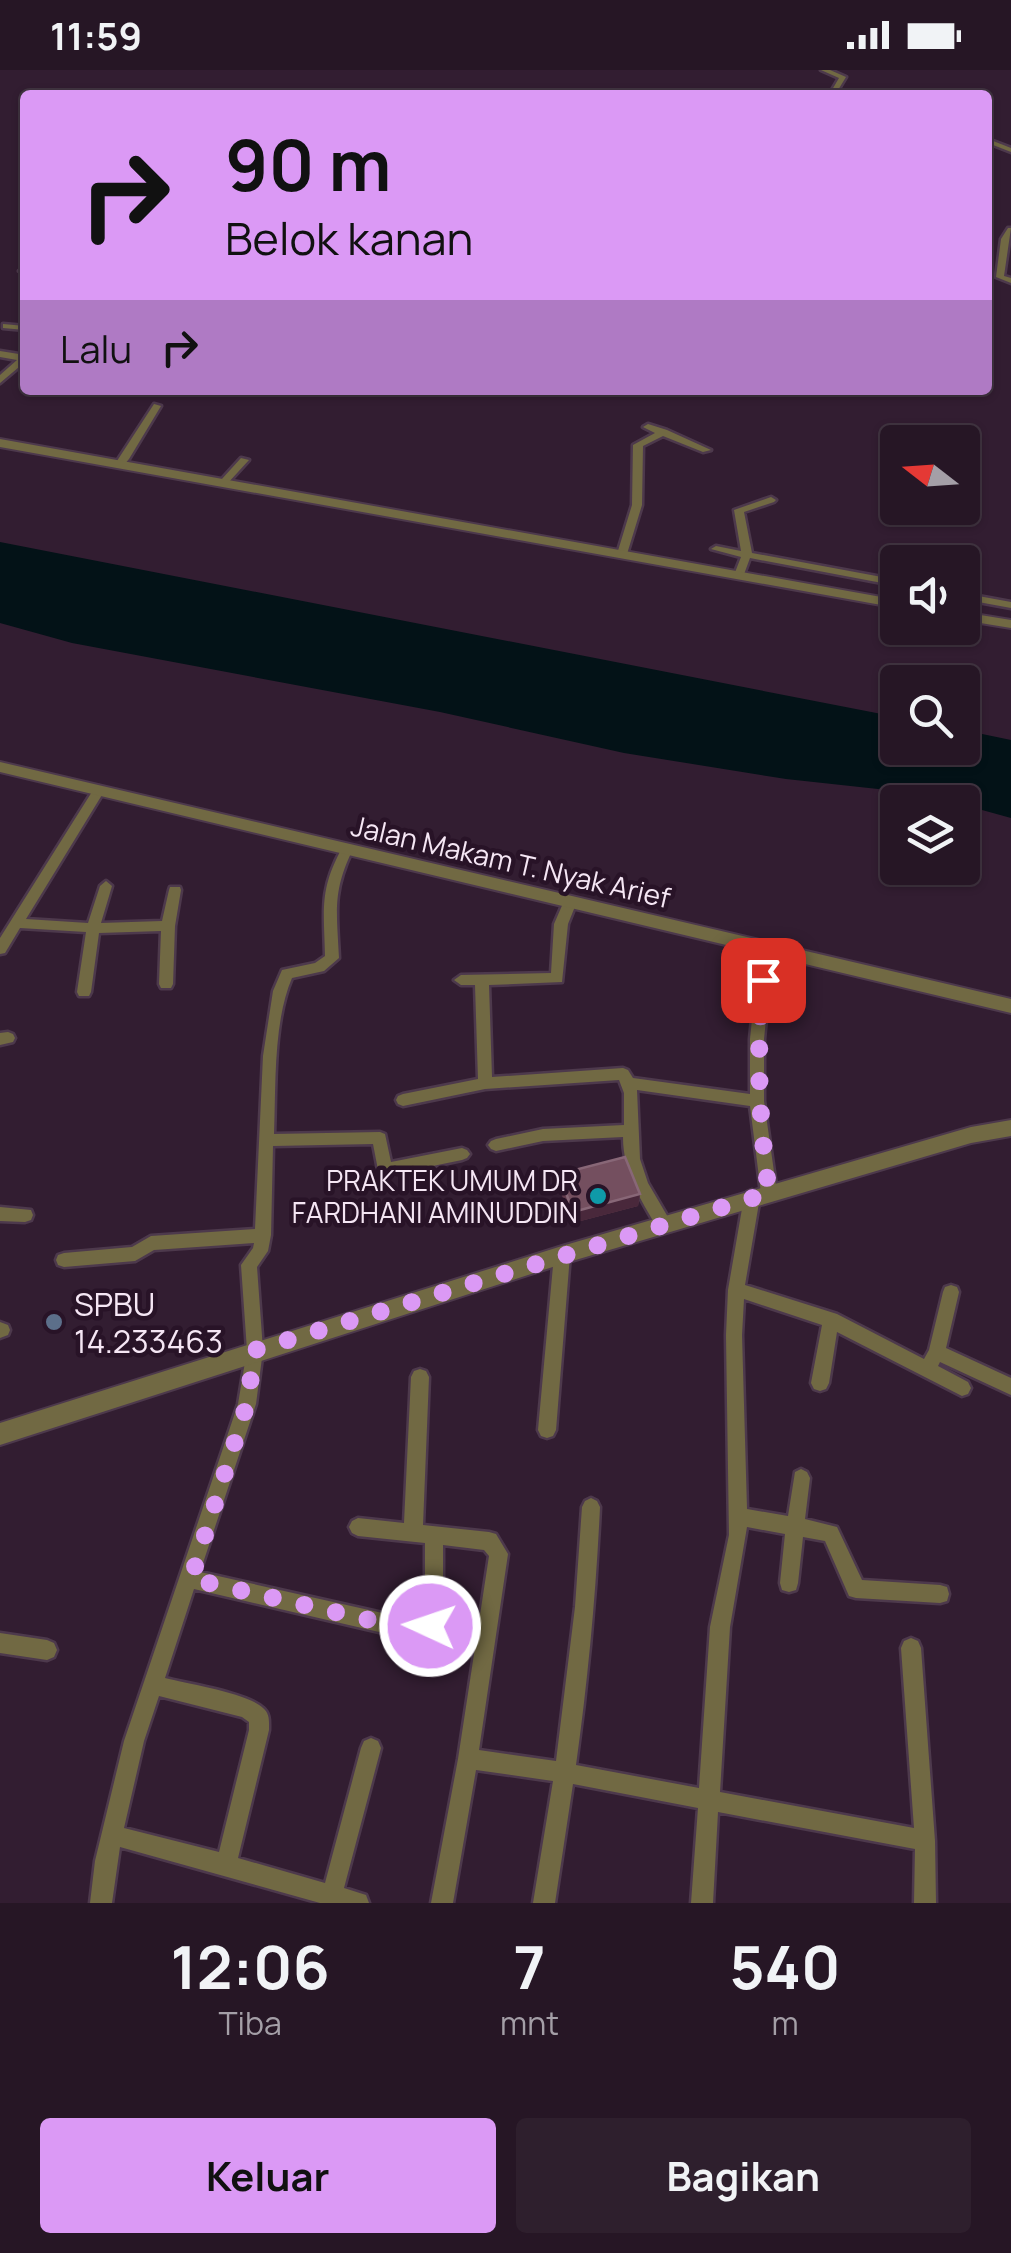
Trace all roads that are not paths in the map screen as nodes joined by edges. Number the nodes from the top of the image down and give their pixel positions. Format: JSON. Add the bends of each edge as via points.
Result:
{"nodes":[{"id":1,"x":824,"y":70,"type":"edge"},
{"id":2,"x":835,"y":90,"type":"edge"},
{"id":3,"x":1011,"y":230,"type":"edge"},
{"id":4,"x":1011,"y":281,"type":"edge"},
{"id":5,"x":6,"y":326,"type":"dead end"},
{"id":6,"x":20,"y":327,"type":"edge"},
{"id":7,"x":20,"y":362,"type":"edge"},
{"id":8,"x":0,"y":380,"type":"edge"},
{"id":9,"x":157,"y":406,"type":"dead end"},
{"id":10,"x":648,"y":427,"type":"dead end"},
{"id":11,"x":664,"y":432,"type":"junction"},
{"id":12,"x":0,"y":442,"type":"edge"},
{"id":13,"x":706,"y":450,"type":"dead end"},
{"id":14,"x":122,"y":462,"type":"junction"},
{"id":15,"x":772,"y":500,"type":"dead end"},
{"id":16,"x":716,"y":549,"type":"dead end"},
{"id":17,"x":622,"y":554,"type":"junction"},
{"id":18,"x":746,"y":555,"type":"junction"},
{"id":19,"x":740,"y":573,"type":"junction"},
{"id":20,"x":880,"y":581,"type":"edge"},
{"id":21,"x":980,"y":599,"type":"edge"},
{"id":22,"x":880,"y":600,"type":"edge"},
{"id":23,"x":1011,"y":605,"type":"edge"},
{"id":24,"x":980,"y":619,"type":"edge"},
{"id":25,"x":1011,"y":624,"type":"edge"},
{"id":26,"x":0,"y":767,"type":"edge"},
{"id":27,"x":99,"y":790,"type":"junction"},
{"id":28,"x":346,"y":851,"type":"junction"},
{"id":29,"x":106,"y":886,"type":"dead end"},
{"id":30,"x":175,"y":890,"type":"dead end"},
{"id":31,"x":570,"y":904,"type":"junction"},
{"id":32,"x":16,"y":923,"type":"junction"},
{"id":33,"x":168,"y":926,"type":"junction"},
{"id":34,"x":92,"y":928,"type":"junction"},
{"id":35,"x":0,"y":949,"type":"edge"},
{"id":36,"x":766,"y":950,"type":"junction"},
{"id":37,"x":461,"y":980,"type":"dead end"},
{"id":38,"x":482,"y":980,"type":"junction"},
{"id":39,"x":166,"y":984,"type":"dead end"},
{"id":40,"x":84,"y":992,"type":"dead end"},
{"id":41,"x":1011,"y":1006,"type":"edge"},
{"id":42,"x":485,"y":1083,"type":"junction"},
{"id":43,"x":630,"y":1083,"type":"junction"},
{"id":44,"x":402,"y":1100,"type":"dead end"},
{"id":45,"x":757,"y":1101,"type":"junction"},
{"id":46,"x":1008,"y":1126,"type":"edge"},
{"id":47,"x":629,"y":1131,"type":"junction"},
{"id":48,"x":268,"y":1140,"type":"junction"},
{"id":49,"x":496,"y":1144,"type":"dead end"},
{"id":50,"x":462,"y":1154,"type":"dead end"},
{"id":51,"x":760,"y":1195,"type":"junction"},
{"id":52,"x":0,"y":1214,"type":"edge"},
{"id":53,"x":25,"y":1215,"type":"dead end"},
{"id":54,"x":664,"y":1224,"type":"junction"},
{"id":55,"x":263,"y":1235,"type":"junction"},
{"id":56,"x":562,"y":1255,"type":"junction"},
{"id":57,"x":64,"y":1260,"type":"dead end"},
{"id":58,"x":736,"y":1290,"type":"junction"},
{"id":59,"x":951,"y":1292,"type":"dead end"},
{"id":60,"x":831,"y":1319,"type":"junction"},
{"id":61,"x":255,"y":1350,"type":"junction"},
{"id":62,"x":937,"y":1352,"type":"junction"},
{"id":63,"x":927,"y":1369,"type":"junction"},
{"id":64,"x":420,"y":1378,"type":"dead end"},
{"id":65,"x":820,"y":1383,"type":"dead end"},
{"id":66,"x":1011,"y":1387,"type":"edge"},
{"id":67,"x":962,"y":1388,"type":"dead end"},
{"id":68,"x":547,"y":1430,"type":"dead end"},
{"id":69,"x":0,"y":1434,"type":"edge"},
{"id":70,"x":801,"y":1478,"type":"dead end"},
{"id":71,"x":592,"y":1508,"type":"dead end"},
{"id":72,"x":736,"y":1516,"type":"junction"},
{"id":73,"x":796,"y":1526,"type":"junction"},
{"id":74,"x":358,"y":1527,"type":"dead end"},
{"id":75,"x":423,"y":1534,"type":"junction"},
{"id":76,"x":191,"y":1579,"type":"junction"},
{"id":77,"x":790,"y":1583,"type":"dead end"},
{"id":78,"x":940,"y":1594,"type":"dead end"},
{"id":79,"x":0,"y":1644,"type":"edge"},
{"id":80,"x":911,"y":1648,"type":"dead end"},
{"id":81,"x":47,"y":1650,"type":"dead end"},
{"id":82,"x":154,"y":1685,"type":"junction"},
{"id":83,"x":371,"y":1748,"type":"dead end"},
{"id":84,"x":468,"y":1758,"type":"junction"},
{"id":85,"x":567,"y":1773,"type":"junction"},
{"id":86,"x":711,"y":1802,"type":"junction"},
{"id":87,"x":112,"y":1835,"type":"junction"},
{"id":88,"x":925,"y":1841,"type":"junction"},
{"id":89,"x":226,"y":1865,"type":"junction"},
{"id":90,"x":330,"y":1900,"type":"edge"},
{"id":91,"x":101,"y":1903,"type":"edge"},
{"id":92,"x":358,"y":1903,"type":"edge"},
{"id":93,"x":442,"y":1903,"type":"edge"},
{"id":94,"x":544,"y":1903,"type":"edge"},
{"id":95,"x":702,"y":1903,"type":"edge"},
{"id":96,"x":925,"y":1903,"type":"edge"}],
"edges":[{"from":1,"to":2,"type":"street","via":[[843,77]]},
{"from":3,"to":4,"type":"street","via":[[1000,278]]},
{"from":5,"to":6,"type":"street"},
{"from":7,"to":8,"type":"street"},
{"from":9,"to":14,"type":"street"},
{"from":10,"to":11,"type":"street"},
{"from":11,"to":13,"type":"street"},
{"from":11,"to":17,"type":"street","via":[[638,445],[636,505]]},
{"from":12,"to":14,"type":"street"},
{"from":14,"to":17,"type":"street","via":[[234,471]]},
{"from":15,"to":18,"type":"street","via":[[738,510]]},
{"from":16,"to":18,"type":"street"},
{"from":17,"to":19,"type":"street"},
{"from":18,"to":19,"type":"street"},
{"from":18,"to":20,"type":"street"},
{"from":19,"to":22,"type":"street"},
{"from":21,"to":23,"type":"street"},
{"from":24,"to":25,"type":"street"},
{"from":26,"to":27,"type":"street","name":"Jalan Makam T. Nyak Arief"},
{"from":27,"to":28,"type":"street","name":"Jalan Makam T. Nyak Arief"},
{"from":27,"to":32,"type":"street"},
{"from":28,"to":31,"type":"street","name":"Jalan Makam T. Nyak Arief"},
{"from":28,"to":48,"type":"street","via":[[330,894],[332,958],[282,981],[271,1031]]},
{"from":29,"to":34,"type":"street"},
{"from":30,"to":33,"type":"street"},
{"from":31,"to":36,"type":"street","name":"Jalan Makam T. Nyak Arief"},
{"from":31,"to":38,"type":"street","via":[[561,924],[557,978]]},
{"from":32,"to":34,"type":"street"},
{"from":32,"to":35,"type":"street"},
{"from":33,"to":34,"type":"street"},
{"from":33,"to":39,"type":"street"},
{"from":34,"to":40,"type":"street"},
{"from":36,"to":41,"type":"street","name":"Jalan Makam T. Nyak Arief"},
{"from":36,"to":45,"type":"street"},
{"from":37,"to":38,"type":"street"},
{"from":38,"to":42,"type":"street"},
{"from":42,"to":43,"type":"street","via":[[613,1072]]},
{"from":42,"to":44,"type":"street"},
{"from":43,"to":45,"type":"street"},
{"from":43,"to":47,"type":"street"},
{"from":45,"to":51,"type":"street"},
{"from":46,"to":51,"type":"street"},
{"from":47,"to":49,"type":"street","via":[[544,1134]]},
{"from":47,"to":54,"type":"street","via":[[632,1162]]},
{"from":48,"to":50,"type":"street","via":[[380,1138],[384,1170]]},
{"from":48,"to":55,"type":"street"},
{"from":51,"to":54,"type":"street"},
{"from":51,"to":58,"type":"street"},
{"from":52,"to":53,"type":"street"},
{"from":54,"to":56,"type":"street"},
{"from":55,"to":57,"type":"street","via":[[151,1243],[135,1254]]},
{"from":55,"to":61,"type":"street","via":[[249,1265]]},
{"from":56,"to":61,"type":"street"},
{"from":56,"to":68,"type":"street"},
{"from":58,"to":60,"type":"street"},
{"from":58,"to":72,"type":"street"},
{"from":59,"to":62,"type":"street"},
{"from":60,"to":63,"type":"street"},
{"from":60,"to":65,"type":"street"},
{"from":61,"to":69,"type":"street"},
{"from":61,"to":76,"type":"street","via":[[247,1404]]},
{"from":62,"to":63,"type":"street"},
{"from":62,"to":66,"type":"street"},
{"from":63,"to":67,"type":"street"},
{"from":64,"to":75,"type":"street"},
{"from":70,"to":73,"type":"street"},
{"from":71,"to":85,"type":"street"},
{"from":72,"to":73,"type":"street"},
{"from":72,"to":86,"type":"street","via":[[720,1627]]},
{"from":73,"to":77,"type":"street"},
{"from":73,"to":78,"type":"street","via":[[831,1534],[856,1589]]},
{"from":74,"to":75,"type":"street"},
{"from":75,"to":76,"type":"street","via":[[434,1606],[430,1626],[418,1631]]},
{"from":75,"to":84,"type":"street","via":[[490,1541],[498,1554]]},
{"from":76,"to":82,"type":"street"},
{"from":79,"to":81,"type":"street"},
{"from":80,"to":88,"type":"street"},
{"from":82,"to":87,"type":"street"},
{"from":82,"to":89,"type":"street","via":[[246,1708],[258,1717]]},
{"from":83,"to":90,"type":"street"},
{"from":84,"to":85,"type":"street"},
{"from":84,"to":93,"type":"street"},
{"from":85,"to":86,"type":"street"},
{"from":85,"to":94,"type":"street"},
{"from":86,"to":88,"type":"street"},
{"from":86,"to":95,"type":"street"},
{"from":87,"to":89,"type":"street"},
{"from":87,"to":91,"type":"street"},
{"from":88,"to":96,"type":"street"},
{"from":89,"to":90,"type":"street"},
{"from":90,"to":92,"type":"street"}]}
